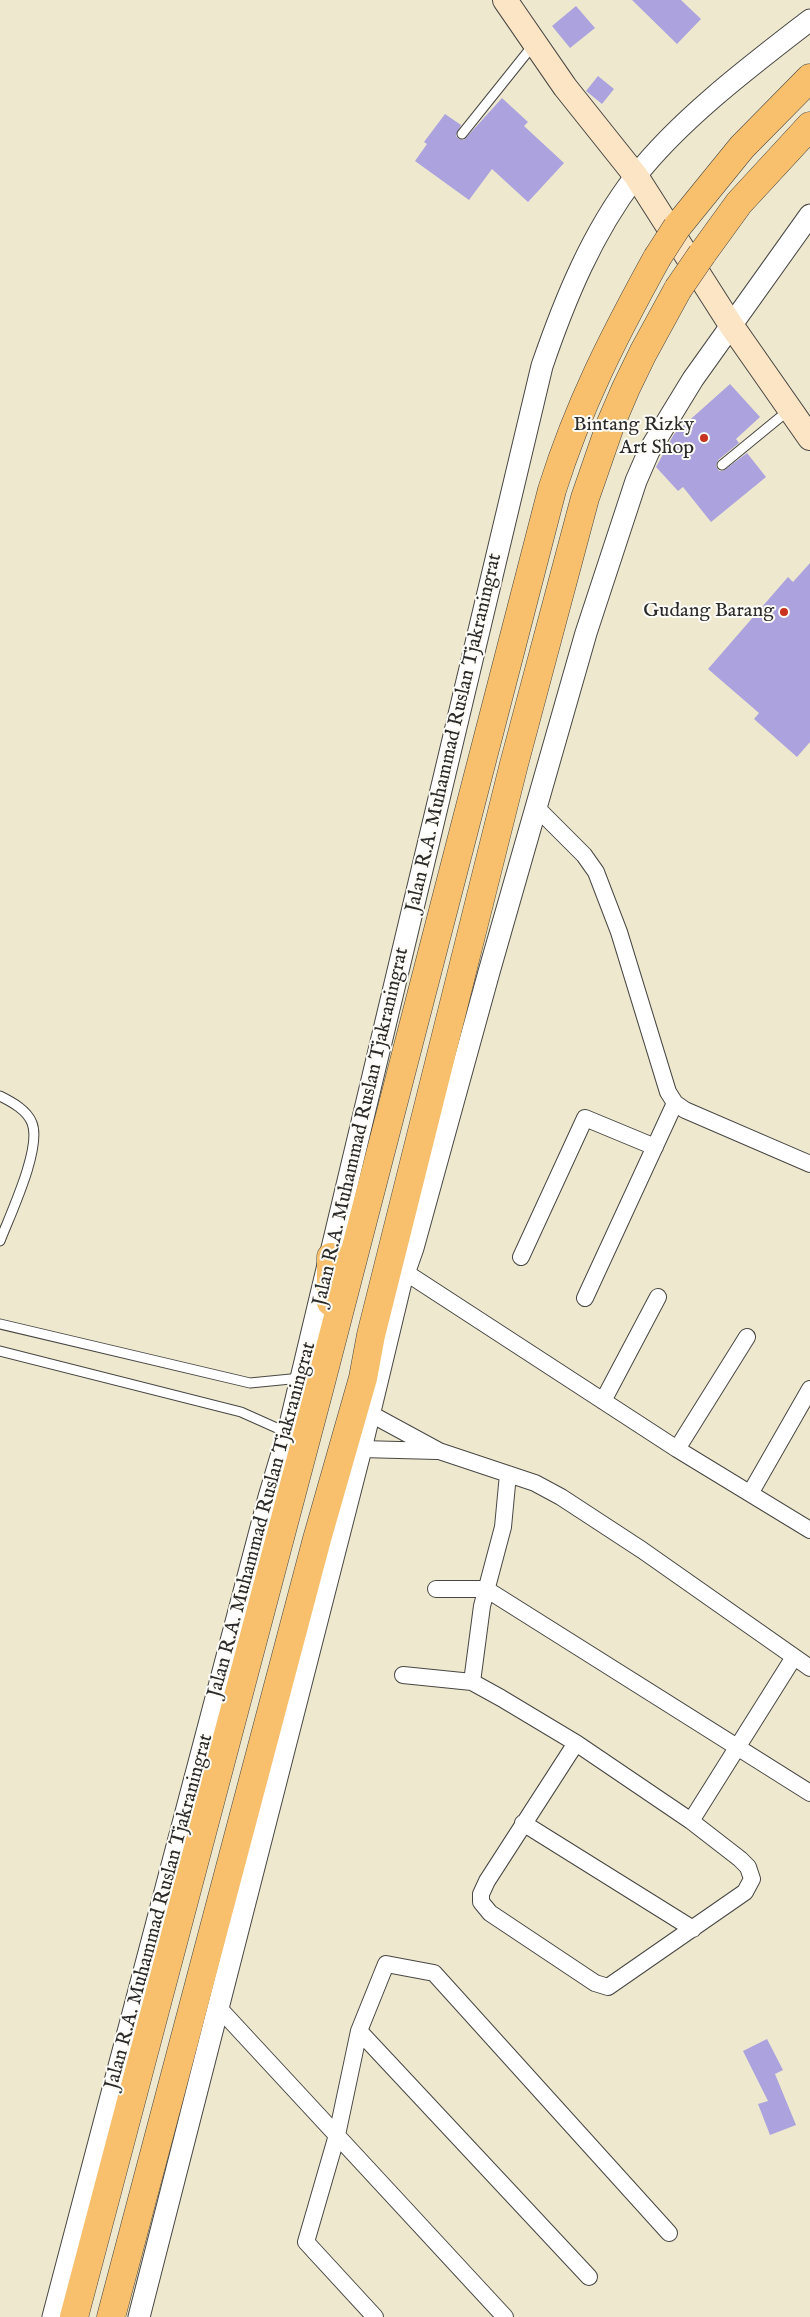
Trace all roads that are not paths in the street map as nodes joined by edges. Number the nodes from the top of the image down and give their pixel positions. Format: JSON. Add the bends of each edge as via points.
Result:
{"nodes":[{"id":1,"x":505,"y":0,"type":"edge"},
{"id":2,"x":810,"y":20,"type":"edge"},
{"id":3,"x":534,"y":44,"type":"junction"},
{"id":4,"x":810,"y":78,"type":"edge"},
{"id":5,"x":810,"y":126,"type":"edge"},
{"id":6,"x":462,"y":134,"type":"dead end"},
{"id":7,"x":636,"y":176,"type":"junction"},
{"id":8,"x":810,"y":215,"type":"edge"},
{"id":9,"x":731,"y":325,"type":"junction"},
{"id":10,"x":789,"y":410,"type":"junction"},
{"id":11,"x":810,"y":438,"type":"edge"},
{"id":12,"x":722,"y":466,"type":"dead end"},
{"id":13,"x":536,"y":807,"type":"junction"},
{"id":14,"x":0,"y":1096,"type":"edge"},
{"id":15,"x":675,"y":1103,"type":"junction"},
{"id":16,"x":655,"y":1147,"type":"junction"},
{"id":17,"x":810,"y":1164,"type":"edge"},
{"id":18,"x":0,"y":1241,"type":"edge"},
{"id":19,"x":331,"y":1257,"type":"junction"},
{"id":20,"x":521,"y":1257,"type":"dead end"},
{"id":21,"x":403,"y":1277,"type":"junction"},
{"id":22,"x":658,"y":1297,"type":"dead end"},
{"id":23,"x":585,"y":1298,"type":"dead end"},
{"id":24,"x":0,"y":1324,"type":"edge"},
{"id":25,"x":333,"y":1331,"type":"junction"},
{"id":26,"x":371,"y":1335,"type":"junction"},
{"id":27,"x":747,"y":1337,"type":"dead end"},
{"id":28,"x":0,"y":1351,"type":"edge"},
{"id":29,"x":363,"y":1378,"type":"junction"},
{"id":30,"x":310,"y":1384,"type":"junction"},
{"id":31,"x":810,"y":1389,"type":"edge"},
{"id":32,"x":603,"y":1401,"type":"junction"},
{"id":33,"x":369,"y":1413,"type":"junction"},
{"id":34,"x":288,"y":1433,"type":"junction"},
{"id":35,"x":361,"y":1449,"type":"junction"},
{"id":36,"x":677,"y":1449,"type":"junction"},
{"id":37,"x":439,"y":1451,"type":"junction"},
{"id":38,"x":508,"y":1474,"type":"junction"},
{"id":39,"x":751,"y":1492,"type":"junction"},
{"id":40,"x":810,"y":1530,"type":"edge"},
{"id":41,"x":436,"y":1590,"type":"dead end"},
{"id":42,"x":486,"y":1590,"type":"junction"},
{"id":43,"x":794,"y":1657,"type":"junction"},
{"id":44,"x":810,"y":1668,"type":"edge"},
{"id":45,"x":402,"y":1675,"type":"dead end"},
{"id":46,"x":472,"y":1682,"type":"junction"},
{"id":47,"x":576,"y":1743,"type":"junction"},
{"id":48,"x":738,"y":1746,"type":"junction"},
{"id":49,"x":810,"y":1793,"type":"edge"},
{"id":50,"x":691,"y":1821,"type":"junction"},
{"id":51,"x":523,"y":1823,"type":"junction"},
{"id":52,"x":693,"y":1929,"type":"junction"},
{"id":53,"x":218,"y":2006,"type":"junction"},
{"id":54,"x":359,"y":2031,"type":"junction"},
{"id":55,"x":337,"y":2135,"type":"junction"},
{"id":56,"x":669,"y":2233,"type":"dead end"},
{"id":57,"x":589,"y":2277,"type":"dead end"},
{"id":58,"x":71,"y":2300,"type":"edge"},
{"id":59,"x":53,"y":2317,"type":"edge"},
{"id":60,"x":111,"y":2317,"type":"edge"},
{"id":61,"x":139,"y":2317,"type":"edge"},
{"id":62,"x":375,"y":2317,"type":"edge"},
{"id":63,"x":505,"y":2317,"type":"edge"}],
"edges":[{"from":1,"to":3,"type":"main road"},
{"from":2,"to":7,"type":"street","name":"Jalan R.A. Muhammad Ruslan Tjakraningrat","via":[[685,124]]},
{"from":3,"to":6,"type":"lane"},
{"from":3,"to":7,"type":"main road"},
{"from":4,"to":25,"type":"highway","name":"Jalan R.A. Muhammad Ruslan Tjakraningrat","bridge":true,"via":[[742,147],[677,227],[596,373],[568,437]]},
{"from":5,"to":26,"type":"highway","bridge":true,"via":[[739,203],[678,289],[643,353],[611,423],[585,498]]},
{"from":7,"to":9,"type":"main road"},
{"from":7,"to":19,"type":"street","name":"Jalan R.A. Muhammad Ruslan Tjakraningrat","via":[[607,218],[573,282],[542,366]]},
{"from":8,"to":9,"type":"street"},
{"from":9,"to":10,"type":"main road"},
{"from":9,"to":13,"type":"street","via":[[664,424],[636,482],[586,633]]},
{"from":10,"to":11,"type":"main road"},
{"from":10,"to":12,"type":"lane"},
{"from":13,"to":15,"type":"street","via":[[584,855],[596,872],[619,932],[668,1092]]},
{"from":13,"to":21,"type":"street"},
{"from":14,"to":18,"type":"lane","via":[[18,1106],[30,1118],[34,1141],[30,1161]]},
{"from":15,"to":16,"type":"street"},
{"from":15,"to":17,"type":"street"},
{"from":16,"to":20,"type":"street","via":[[586,1118]]},
{"from":16,"to":23,"type":"street"},
{"from":19,"to":25,"type":"highway"},
{"from":19,"to":30,"type":"street","name":"Jalan R.A. Muhammad Ruslan Tjakraningrat"},
{"from":21,"to":26,"type":"highway"},
{"from":21,"to":32,"type":"street"},
{"from":21,"to":33,"type":"street"},
{"from":22,"to":32,"type":"street"},
{"from":24,"to":30,"type":"lane","via":[[250,1383]]},
{"from":25,"to":30,"type":"highway","name":"Jalan R.A. Muhammad Ruslan Tjakraningrat"},
{"from":26,"to":29,"type":"highway"},
{"from":27,"to":36,"type":"street"},
{"from":28,"to":34,"type":"lane","via":[[241,1412]]},
{"from":29,"to":33,"type":"highway"},
{"from":29,"to":60,"type":"highway","via":[[317,1539]]},
{"from":30,"to":34,"type":"highway"},
{"from":30,"to":58,"type":"highway","name":"Jalan R.A. Muhammad Ruslan Tjakraningrat"},
{"from":31,"to":39,"type":"street"},
{"from":32,"to":36,"type":"street"},
{"from":33,"to":35,"type":"street"},
{"from":33,"to":37,"type":"street"},
{"from":34,"to":58,"type":"street","name":"Jalan R.A. Muhammad Ruslan Tjakraningrat","via":[[268,1497]]},
{"from":35,"to":37,"type":"street"},
{"from":35,"to":53,"type":"street"},
{"from":36,"to":39,"type":"street"},
{"from":37,"to":38,"type":"street"},
{"from":38,"to":42,"type":"street","via":[[507,1503]]},
{"from":38,"to":43,"type":"street","via":[[536,1483],[589,1515]]},
{"from":39,"to":40,"type":"street"},
{"from":41,"to":42,"type":"street"},
{"from":42,"to":46,"type":"street"},
{"from":42,"to":48,"type":"street"},
{"from":43,"to":44,"type":"street"},
{"from":43,"to":48,"type":"street"},
{"from":45,"to":46,"type":"street"},
{"from":46,"to":47,"type":"street"},
{"from":47,"to":50,"type":"street"},
{"from":47,"to":51,"type":"street"},
{"from":48,"to":49,"type":"street"},
{"from":48,"to":50,"type":"street"},
{"from":50,"to":52,"type":"street","via":[[740,1859],[752,1875],[751,1884],[745,1892]]},
{"from":51,"to":52,"type":"street"},
{"from":51,"to":52,"type":"street","via":[[487,1881],[481,1902],[490,1913],[595,1983],[608,1987],[614,1984]]},
{"from":53,"to":55,"type":"street"},
{"from":53,"to":61,"type":"street"},
{"from":54,"to":55,"type":"street"},
{"from":54,"to":56,"type":"street","via":[[386,1964],[434,1973]]},
{"from":54,"to":57,"type":"street"},
{"from":55,"to":62,"type":"street","via":[[306,2242]]},
{"from":55,"to":63,"type":"street"},
{"from":58,"to":59,"type":"street","name":"Jalan R.A. Muhammad Ruslan Tjakraningrat"}]}
